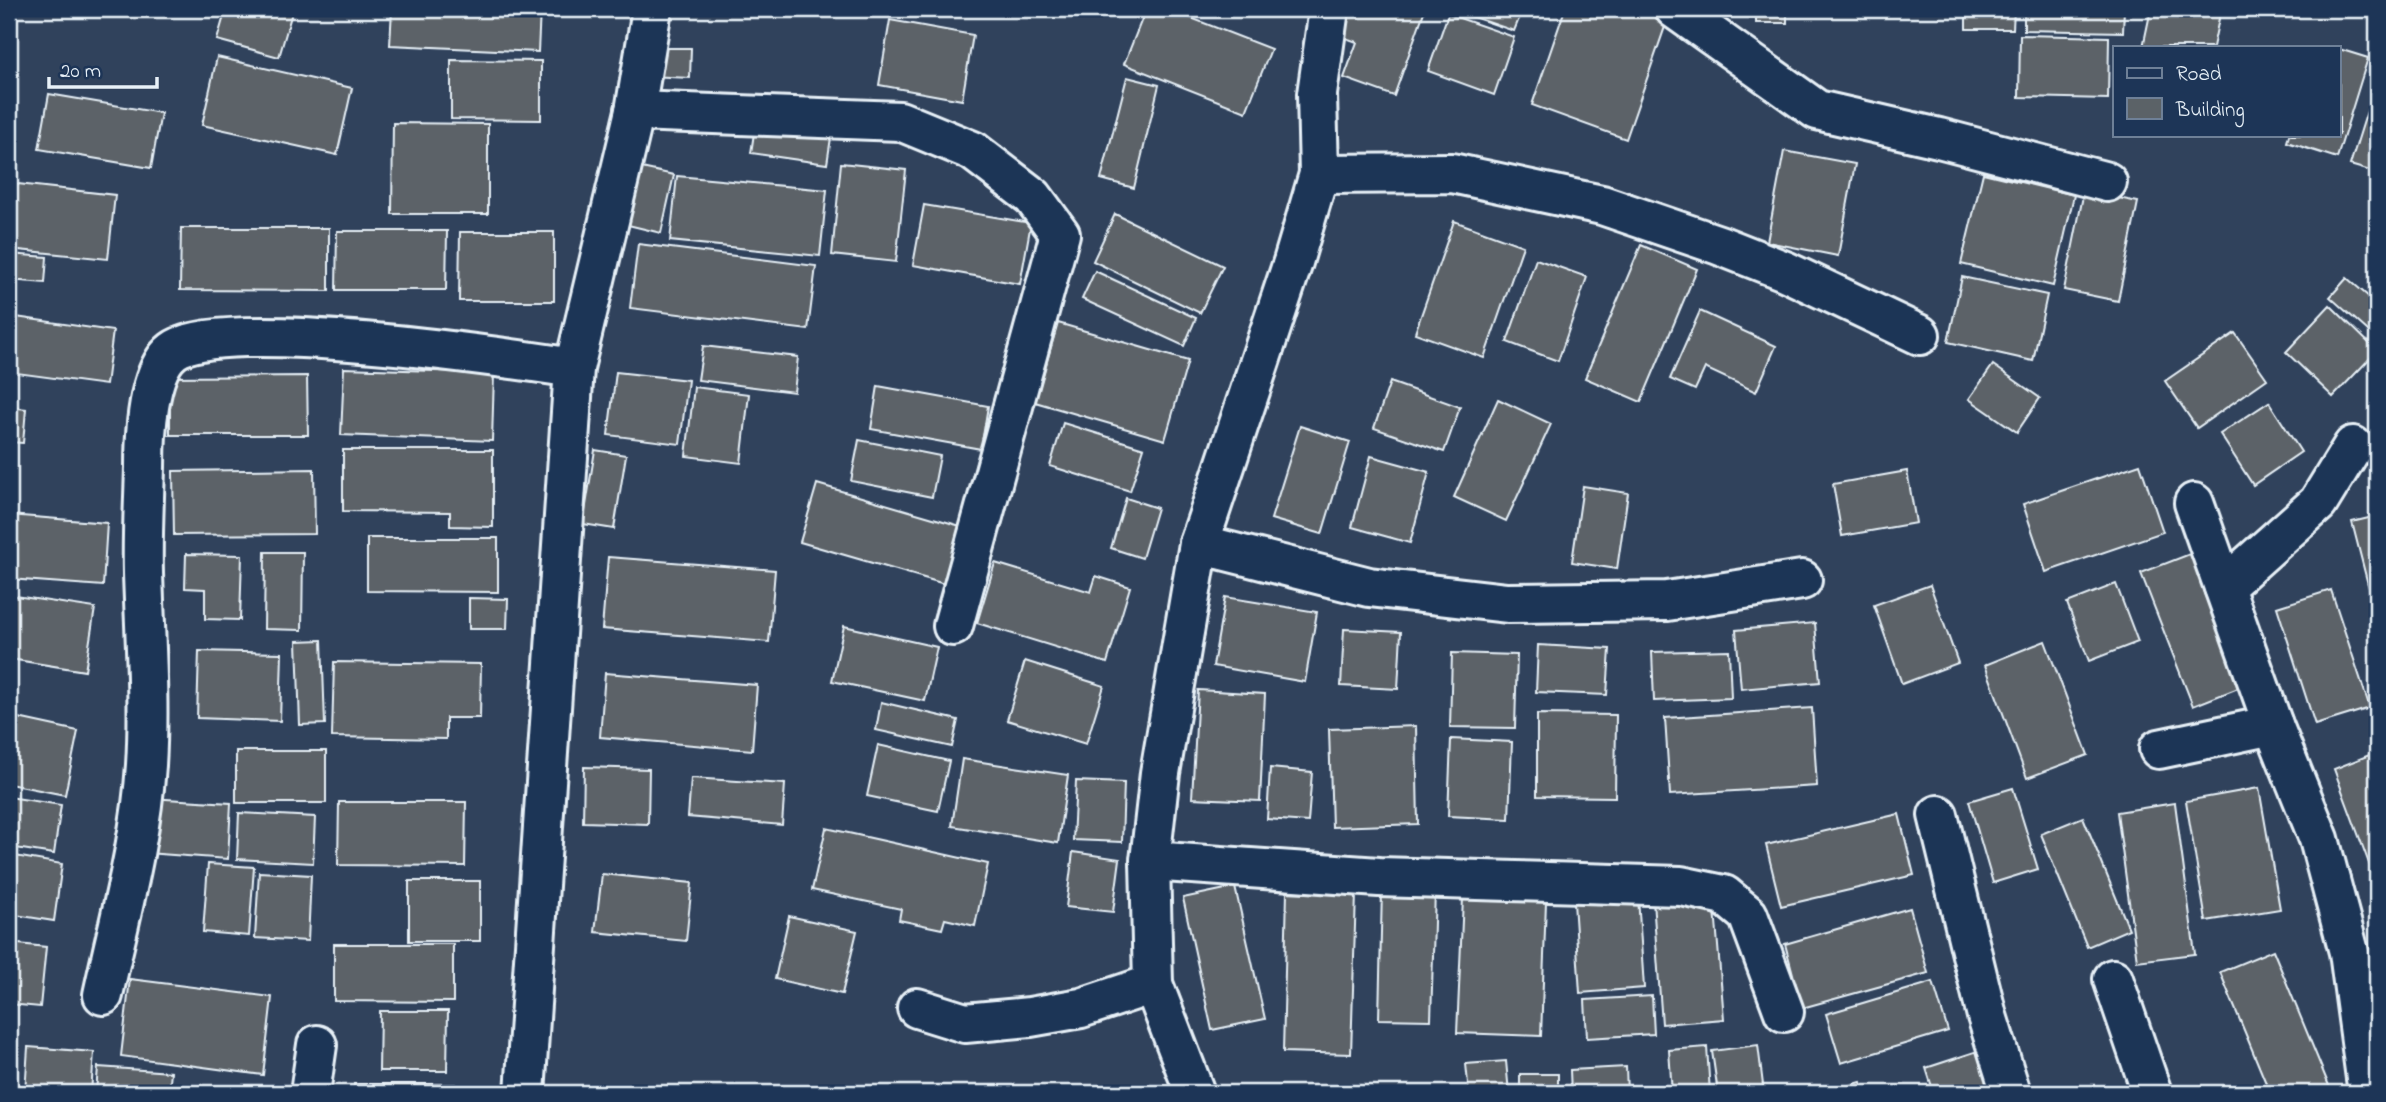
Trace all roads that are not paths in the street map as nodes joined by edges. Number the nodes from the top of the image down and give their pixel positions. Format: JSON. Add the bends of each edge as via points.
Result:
{"nodes":[{"id":1,"x":652,"y":9,"type":"edge"},
{"id":2,"x":1329,"y":9,"type":"edge"},
{"id":3,"x":1675,"y":9,"type":"edge"},
{"id":4,"x":635,"y":111,"type":"junction"},
{"id":5,"x":1319,"y":174,"type":"junction"},
{"id":6,"x":2107,"y":182,"type":"dead end"},
{"id":7,"x":1920,"y":335,"type":"dead end"},
{"id":8,"x":574,"y":368,"type":"junction"},
{"id":9,"x":2353,"y":446,"type":"dead end"},
{"id":10,"x":2194,"y":503,"type":"dead end"},
{"id":11,"x":1199,"y":544,"type":"junction"},
{"id":12,"x":1802,"y":579,"type":"dead end"},
{"id":13,"x":2224,"y":587,"type":"junction"},
{"id":14,"x":953,"y":626,"type":"dead end"},
{"id":15,"x":2273,"y":724,"type":"junction"},
{"id":16,"x":2159,"y":749,"type":"dead end"},
{"id":17,"x":1938,"y":815,"type":"dead end"},
{"id":18,"x":1150,"y":862,"type":"junction"},
{"id":19,"x":2113,"y":979,"type":"dead end"},
{"id":20,"x":1153,"y":984,"type":"junction"},
{"id":21,"x":103,"y":995,"type":"dead end"},
{"id":22,"x":916,"y":1008,"type":"dead end"},
{"id":23,"x":1783,"y":1012,"type":"dead end"},
{"id":24,"x":317,"y":1045,"type":"dead end"},
{"id":25,"x":310,"y":1093,"type":"edge"},
{"id":26,"x":525,"y":1093,"type":"edge"},
{"id":27,"x":1195,"y":1093,"type":"edge"},
{"id":28,"x":2011,"y":1093,"type":"edge"},
{"id":29,"x":2152,"y":1093,"type":"edge"},
{"id":30,"x":2368,"y":1093,"type":"edge"}],
"edges":[{"from":1,"to":4,"type":"street"},
{"from":2,"to":5,"type":"street","via":[[1317,94]]},
{"from":3,"to":6,"type":"street","via":[[1817,110]]},
{"from":4,"to":8,"type":"street"},
{"from":4,"to":14,"type":"street","via":[[900,121],[973,151],[1033,197],[1060,234]]},
{"from":5,"to":7,"type":"street","via":[[1452,173],[1602,205],[1774,267]]},
{"from":5,"to":11,"type":"street"},
{"from":8,"to":21,"type":"street","via":[[409,345],[259,338],[199,342],[173,350],[156,374],[145,436],[146,768]]},
{"from":8,"to":26,"type":"street"},
{"from":9,"to":13,"type":"street","via":[[2318,503]]},
{"from":10,"to":13,"type":"street"},
{"from":11,"to":12,"type":"street","via":[[1369,587],[1507,603],[1667,601]]},
{"from":11,"to":18,"type":"street","via":[[1160,773]]},
{"from":13,"to":15,"type":"street"},
{"from":15,"to":16,"type":"street"},
{"from":15,"to":30,"type":"street","via":[[2319,839],[2349,952]]},
{"from":17,"to":28,"type":"street","via":[[1987,1016]]},
{"from":18,"to":20,"type":"street"},
{"from":18,"to":23,"type":"street","via":[[1379,877],[1681,886],[1724,895],[1748,915]]},
{"from":19,"to":29,"type":"street"},
{"from":20,"to":22,"type":"street","via":[[1081,1008],[1030,1017],[965,1023]]},
{"from":20,"to":27,"type":"street"},
{"from":24,"to":25,"type":"street"}]}
